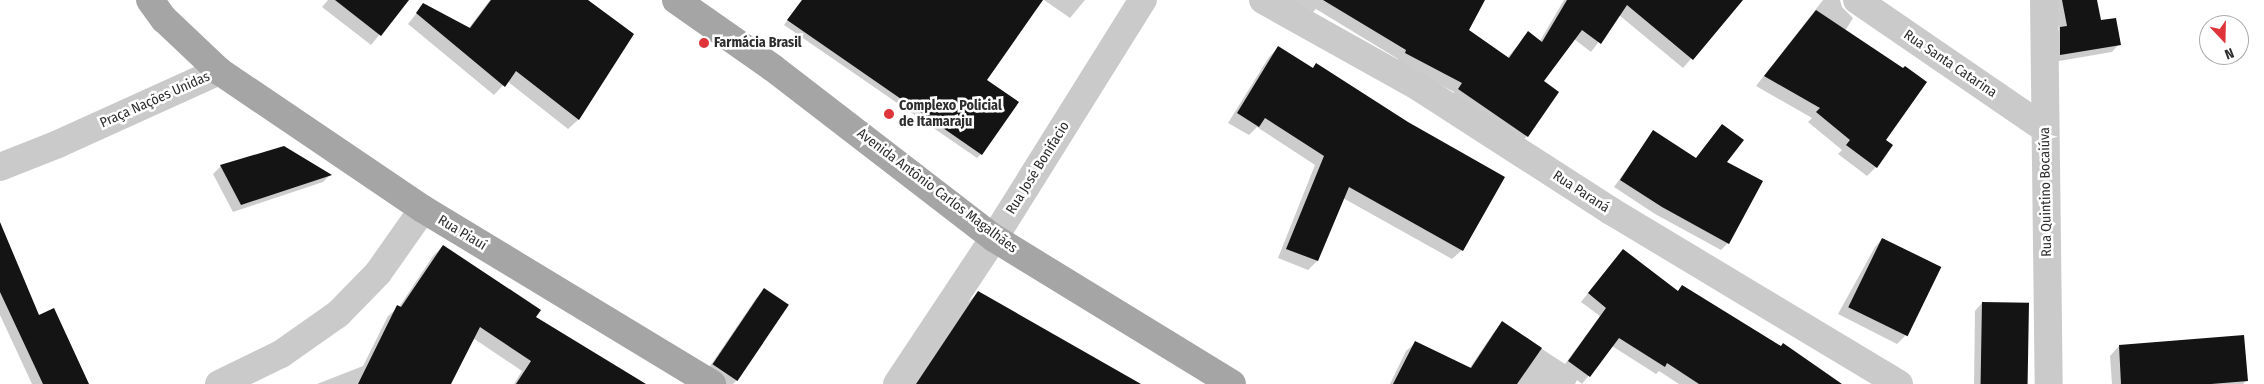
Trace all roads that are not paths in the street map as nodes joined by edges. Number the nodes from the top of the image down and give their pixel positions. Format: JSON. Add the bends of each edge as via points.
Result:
{"nodes":[{"id":1,"x":150,"y":0,"type":"edge"},
{"id":2,"x":676,"y":0,"type":"edge"},
{"id":3,"x":1143,"y":0,"type":"edge"},
{"id":4,"x":1263,"y":0,"type":"edge"},
{"id":5,"x":1857,"y":0,"type":"edge"},
{"id":6,"x":2044,"y":0,"type":"edge"},
{"id":7,"x":219,"y":71,"type":"junction"},
{"id":8,"x":2044,"y":128,"type":"junction"},
{"id":9,"x":0,"y":167,"type":"edge"},
{"id":10,"x":423,"y":209,"type":"junction"},
{"id":11,"x":994,"y":238,"type":"junction"},
{"id":12,"x":219,"y":384,"type":"edge"},
{"id":13,"x":712,"y":384,"type":"edge"},
{"id":14,"x":898,"y":384,"type":"edge"},
{"id":15,"x":1232,"y":384,"type":"edge"},
{"id":16,"x":1899,"y":384,"type":"edge"},
{"id":17,"x":2049,"y":384,"type":"edge"}],
"edges":[{"from":1,"to":7,"type":"main road","name":"Praça Nações Unidas","via":[[164,19]]},
{"from":2,"to":11,"type":"main road","name":"Avenida Antônio Carlos Magalhães","via":[[773,68]]},
{"from":3,"to":11,"type":"street","name":"Rua José Bonifacio"},
{"from":4,"to":16,"type":"street","name":"Rua Paraná","via":[[1417,86],[1611,211]]},
{"from":5,"to":8,"type":"street","name":"Rua Santa Catarina"},
{"from":6,"to":8,"type":"street","name":"Rua Quintino Bocaiúva"},
{"from":7,"to":9,"type":"street","name":"Praça Nações Unidas"},
{"from":7,"to":10,"type":"main road","name":"Rua Piauí"},
{"from":8,"to":17,"type":"street","name":"Rua Quintino Bocaiúva"},
{"from":10,"to":12,"type":"street","via":[[378,273],[338,314],[282,354]]},
{"from":10,"to":13,"type":"main road","name":"Rua Piauí"},
{"from":11,"to":14,"type":"street","name":"Rua José Bonifacio"},
{"from":11,"to":15,"type":"main road","name":"Avenida Antônio Carlos Magalhães"}]}
